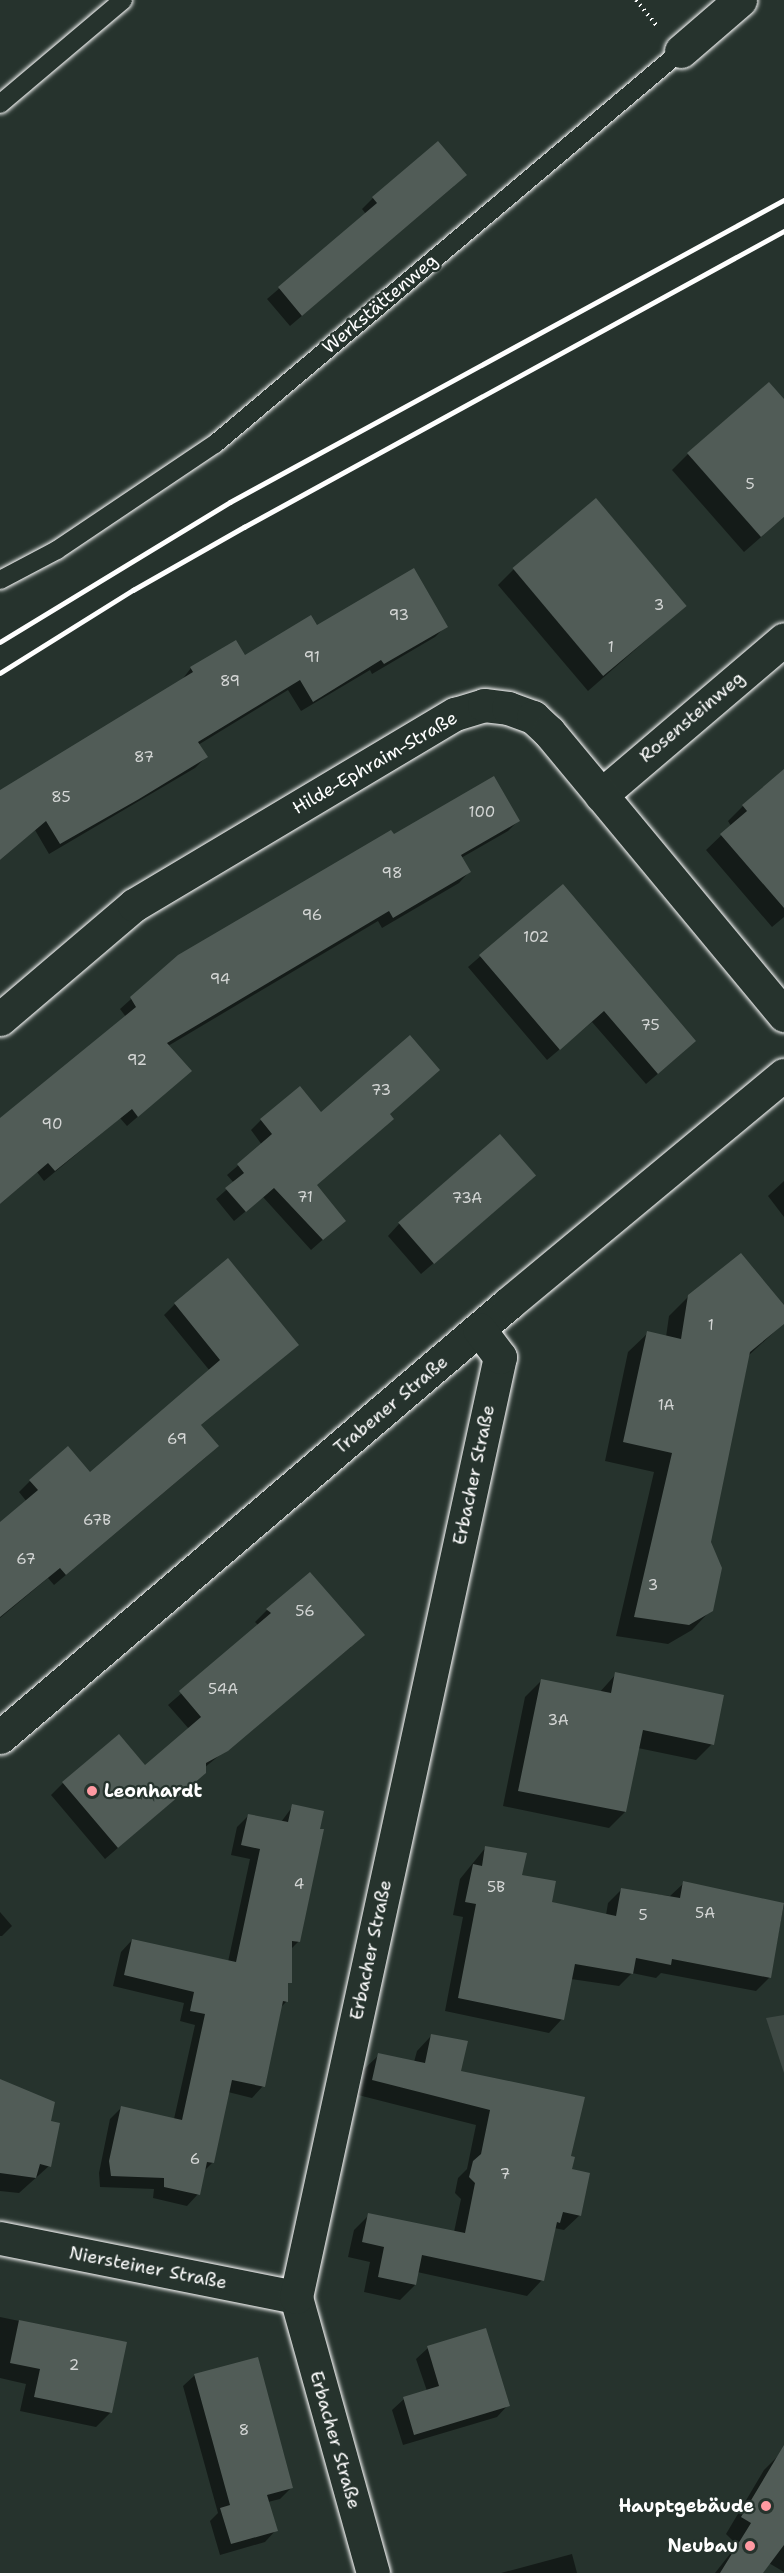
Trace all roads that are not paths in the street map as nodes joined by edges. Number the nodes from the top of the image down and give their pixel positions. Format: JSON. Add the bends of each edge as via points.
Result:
{"nodes":[{"id":1,"x":123,"y":0,"type":"edge"},
{"id":2,"x":740,"y":0,"type":"edge"},
{"id":3,"x":671,"y":42,"type":"joint"},
{"id":4,"x":0,"y":104,"type":"edge"},
{"id":5,"x":0,"y":580,"type":"edge"},
{"id":6,"x":784,"y":639,"type":"edge"},
{"id":7,"x":600,"y":795,"type":"junction"},
{"id":8,"x":784,"y":1015,"type":"edge"},
{"id":9,"x":0,"y":1019,"type":"edge"},
{"id":10,"x":784,"y":1075,"type":"edge"},
{"id":11,"x":479,"y":1329,"type":"junction"},
{"id":12,"x":0,"y":1737,"type":"edge"},
{"id":13,"x":0,"y":2238,"type":"edge"},
{"id":14,"x":296,"y":2297,"type":"junction"},
{"id":15,"x":373,"y":2573,"type":"edge"}],
"edges":[{"from":1,"to":4,"type":"lane"},
{"from":2,"to":3,"type":"street","name":"Werkstättenweg"},
{"from":3,"to":5,"type":"lane","name":"Werkstättenweg","via":[[215,444],[57,550]]},
{"from":6,"to":7,"type":"street","name":"Rosensteinweg"},
{"from":7,"to":8,"type":"street","name":"Hilde-Ephraim-Straße"},
{"from":7,"to":9,"type":"street","name":"Hilde-Ephraim-Straße","via":[[533,717],[484,705],[455,714],[134,905]]},
{"from":10,"to":11,"type":"street","name":"Trabener Straße"},
{"from":11,"to":12,"type":"street","name":"Trabener Straße"},
{"from":11,"to":14,"type":"street","name":"Erbacher Straße","via":[[500,1357]]},
{"from":13,"to":14,"type":"street","name":"Niersteiner Straße"},
{"from":14,"to":15,"type":"street","name":"Erbacher Straße"}]}
